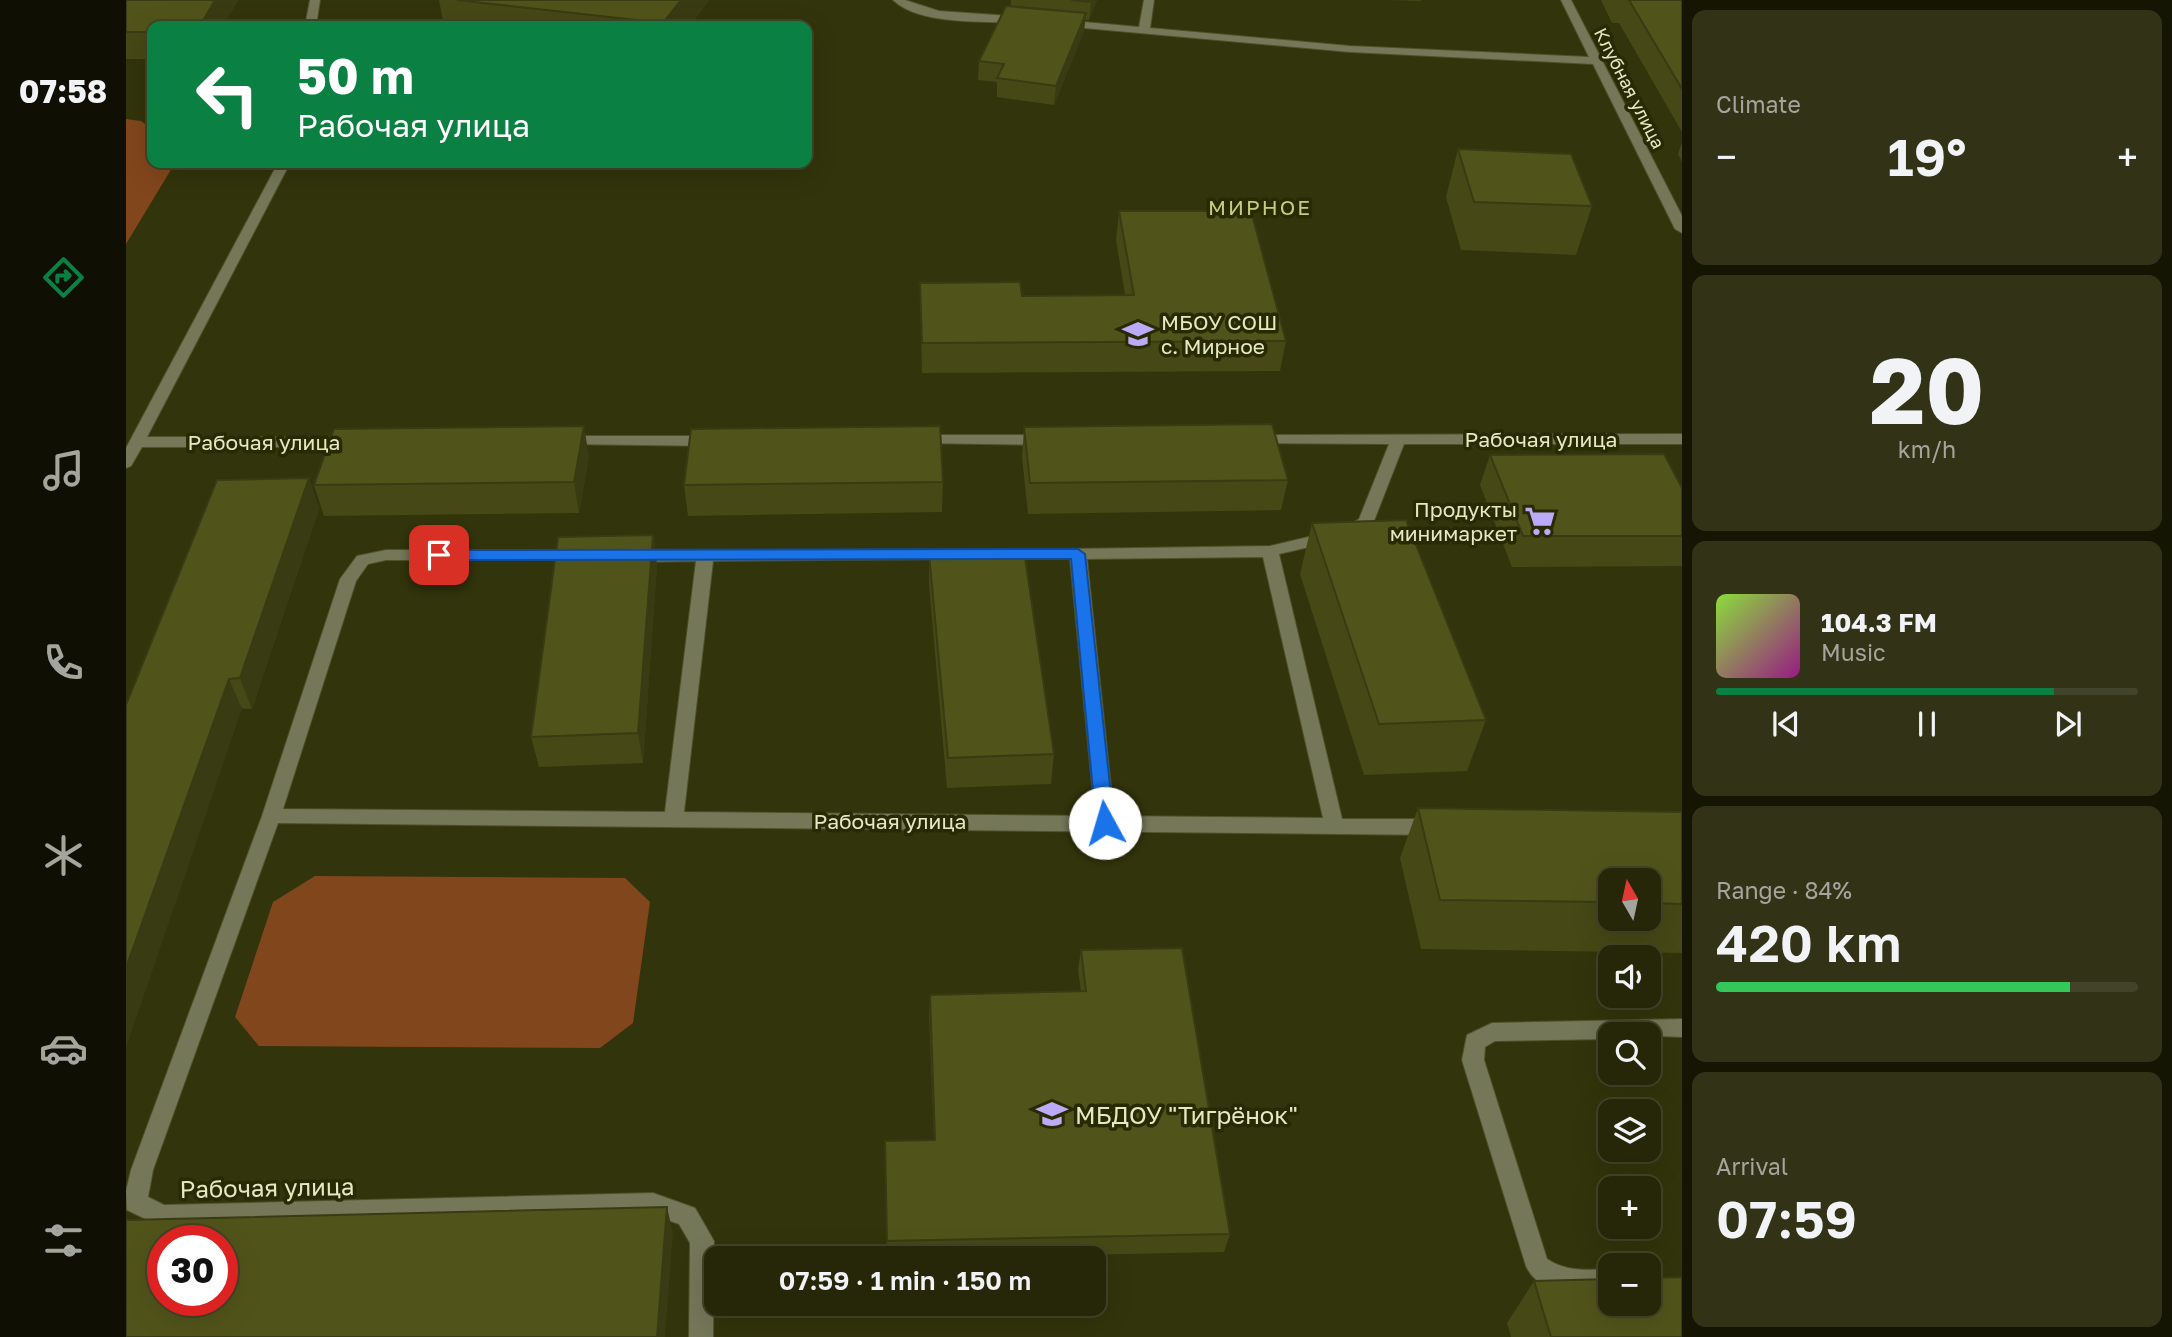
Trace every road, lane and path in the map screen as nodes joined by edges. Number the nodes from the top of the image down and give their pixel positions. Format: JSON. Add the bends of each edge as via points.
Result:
{"nodes":[{"id":1,"x":315,"y":0,"type":"edge"},
{"id":2,"x":898,"y":0,"type":"edge"},
{"id":3,"x":1149,"y":0,"type":"edge"},
{"id":4,"x":1566,"y":0,"type":"edge"},
{"id":5,"x":312,"y":21,"type":"edge"},
{"id":6,"x":1035,"y":21,"type":"edge"},
{"id":7,"x":1049,"y":22,"type":"edge"},
{"id":8,"x":1144,"y":29,"type":"junction"},
{"id":9,"x":1597,"y":61,"type":"junction"},
{"id":10,"x":281,"y":168,"type":"edge"},
{"id":11,"x":1682,"y":229,"type":"edge"},
{"id":12,"x":1399,"y":439,"type":"junction"},
{"id":13,"x":1682,"y":439,"type":"edge"},
{"id":14,"x":900,"y":440,"type":"edge"},
{"id":15,"x":1066,"y":440,"type":"edge"},
{"id":16,"x":1233,"y":440,"type":"edge"},
{"id":17,"x":553,"y":441,"type":"edge"},
{"id":18,"x":733,"y":441,"type":"edge"},
{"id":19,"x":136,"y":442,"type":"junction"},
{"id":20,"x":372,"y":442,"type":"edge"},
{"id":21,"x":126,"y":463,"type":"edge"},
{"id":22,"x":1270,"y":551,"type":"junction"},
{"id":23,"x":1078,"y":554,"type":"junction"},
{"id":24,"x":594,"y":555,"type":"edge"},
{"id":25,"x":622,"y":555,"type":"edge"},
{"id":26,"x":705,"y":556,"type":"junction"},
{"id":27,"x":271,"y":816,"type":"junction"},
{"id":28,"x":674,"y":820,"type":"junction"},
{"id":29,"x":1105,"y":823,"type":"junction"},
{"id":30,"x":1334,"y":826,"type":"junction"},
{"id":31,"x":1459,"y":827,"type":"edge"},
{"id":32,"x":1682,"y":1028,"type":"edge"},
{"id":33,"x":1598,"y":1282,"type":"edge"},
{"id":34,"x":701,"y":1337,"type":"edge"}],
"edges":[{"from":1,"to":5,"type":"street"},
{"from":2,"to":6,"type":"street","via":[[926,12]]},
{"from":3,"to":8,"type":"street"},
{"from":4,"to":9,"type":"street","name":"Клубная улица"},
{"from":7,"to":8,"type":"street"},
{"from":8,"to":9,"type":"street","via":[[1350,49]]},
{"from":9,"to":11,"type":"street","name":"Клубная улица"},
{"from":10,"to":19,"type":"street"},
{"from":12,"to":13,"type":"street","name":"Рабочая улица"},
{"from":12,"to":16,"type":"street","name":"Рабочая улица"},
{"from":12,"to":22,"type":"street","via":[[1366,522],[1347,533]]},
{"from":14,"to":15,"type":"street"},
{"from":17,"to":18,"type":"street"},
{"from":19,"to":20,"type":"street","name":"Рабочая улица"},
{"from":19,"to":21,"type":"street"},
{"from":22,"to":23,"type":"street"},
{"from":22,"to":30,"type":"street"},
{"from":23,"to":26,"type":"street"},
{"from":23,"to":29,"type":"street"},
{"from":24,"to":27,"type":"street","name":"Рабочая улица","via":[[386,555],[363,560],[348,579]]},
{"from":25,"to":26,"type":"street"},
{"from":26,"to":28,"type":"street"},
{"from":27,"to":28,"type":"street","name":"Рабочая улица"},
{"from":27,"to":34,"type":"street","name":"Рабочая улица","via":[[142,1170],[135,1202],[162,1216],[653,1204],[687,1216],[702,1241]]},
{"from":28,"to":29,"type":"street","name":"Рабочая улица"},
{"from":29,"to":30,"type":"street","name":"Рабочая улица"},
{"from":30,"to":31,"type":"street","name":"Рабочая улица"},
{"from":32,"to":33,"type":"street","via":[[1492,1032],[1475,1042],[1473,1060],[1538,1266],[1554,1278]]}]}
